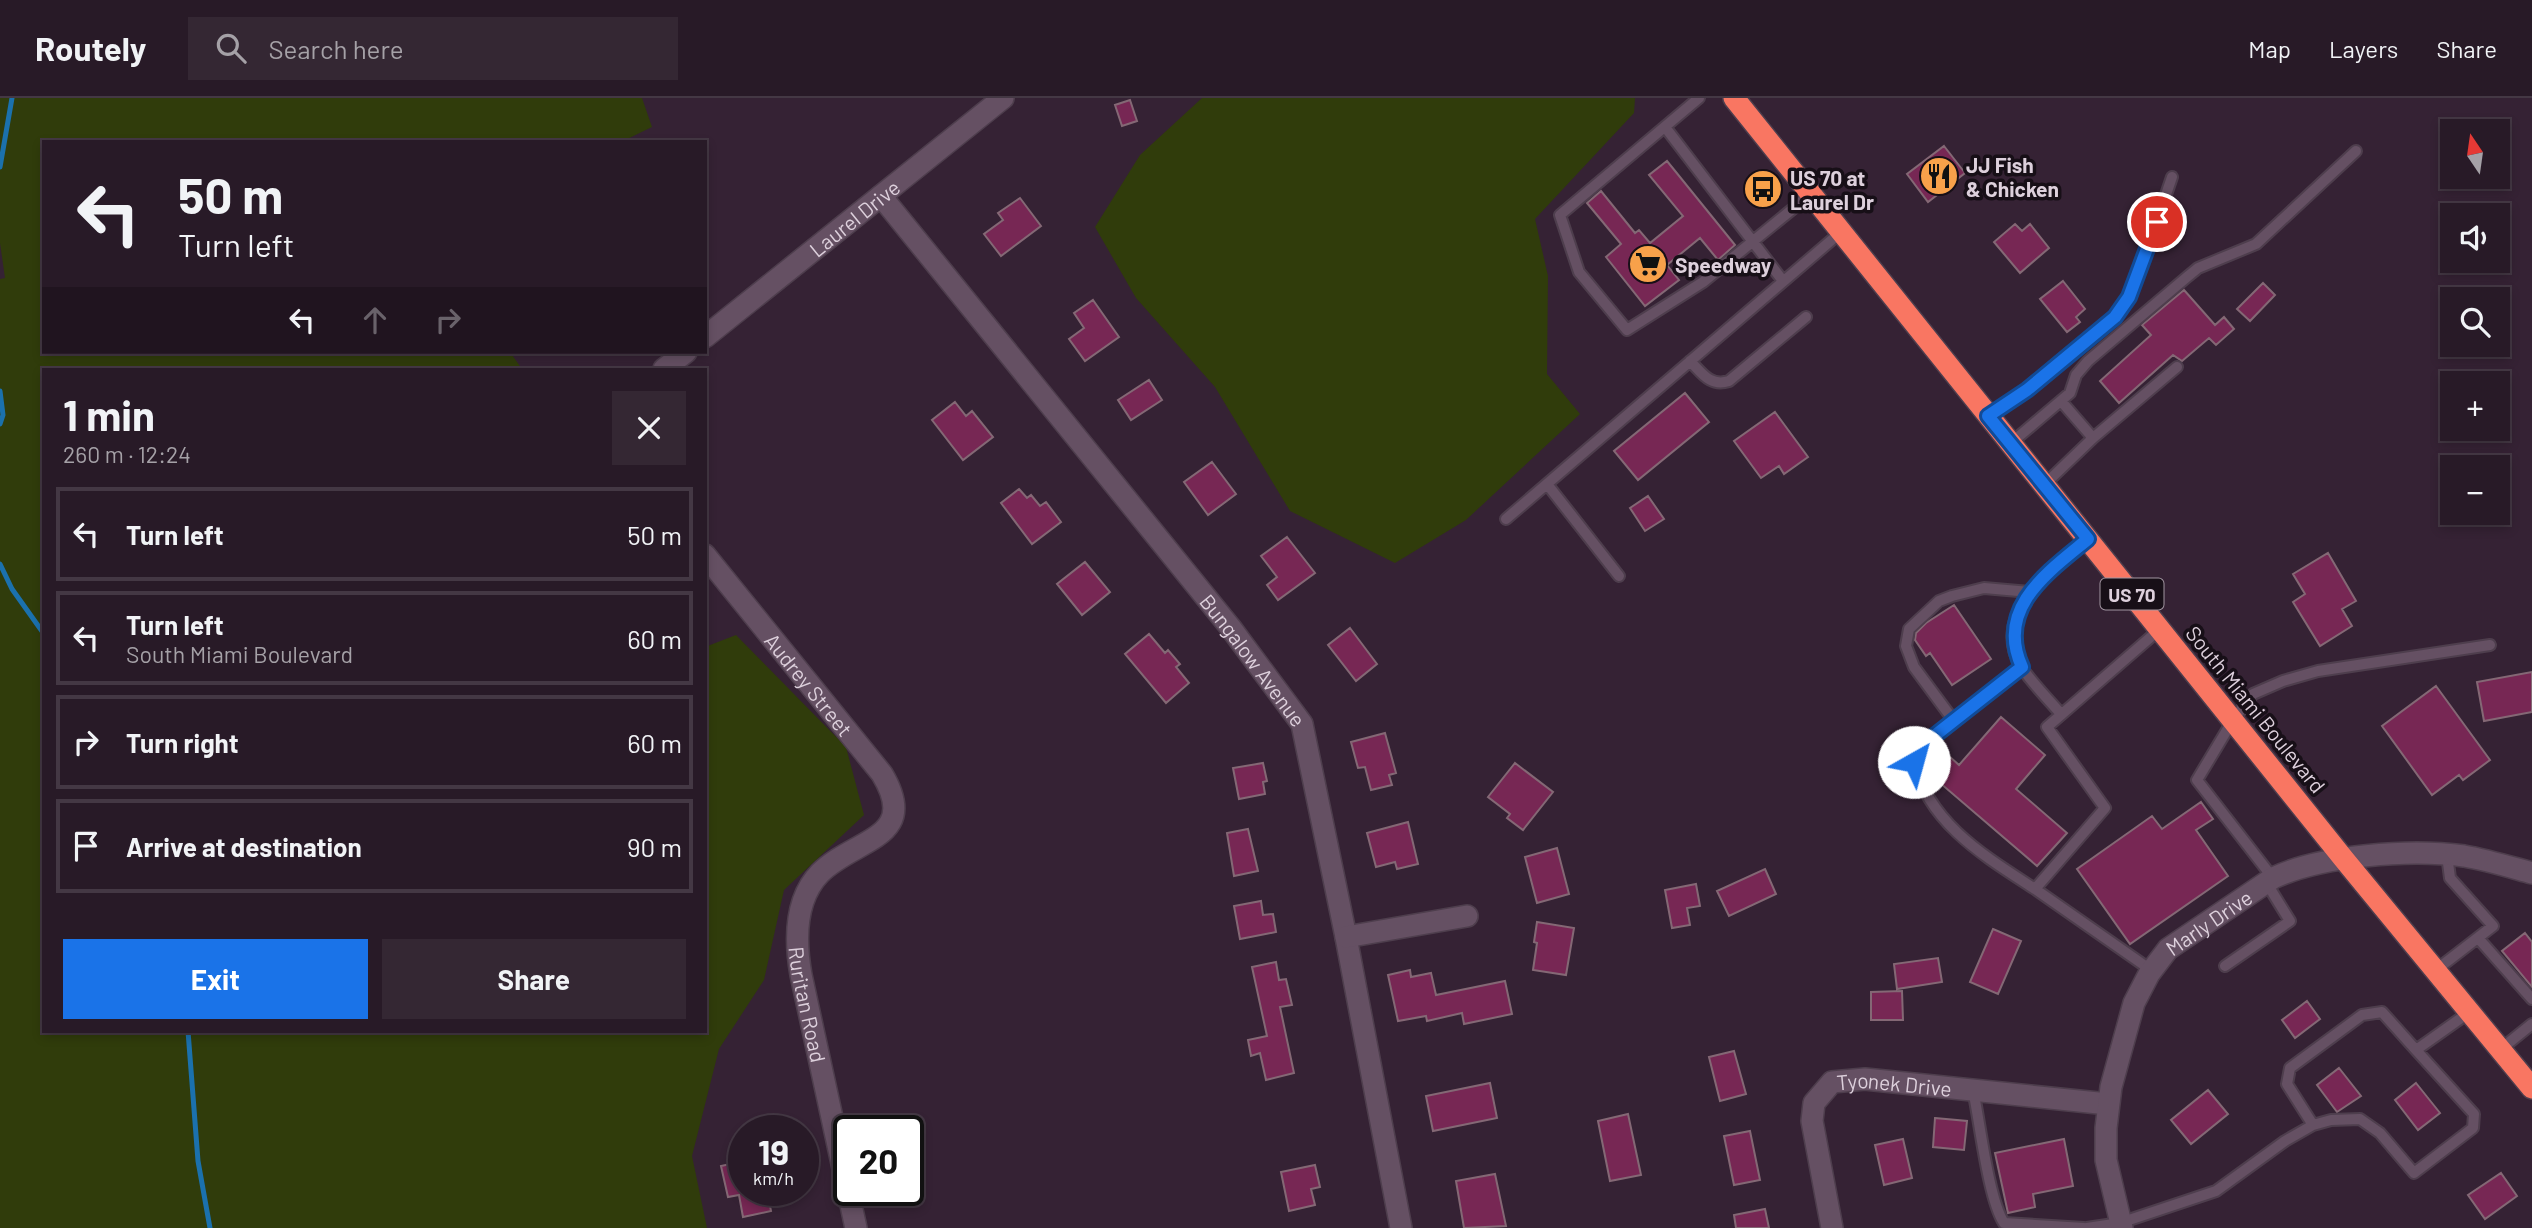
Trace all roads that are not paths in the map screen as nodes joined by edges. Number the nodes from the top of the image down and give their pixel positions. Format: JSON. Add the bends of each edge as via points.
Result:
{"nodes":[{"id":1,"x":1003,"y":98,"type":"edge"},
{"id":2,"x":1699,"y":98,"type":"edge"},
{"id":3,"x":1734,"y":98,"type":"edge"},
{"id":4,"x":1665,"y":127,"type":"junction"},
{"id":5,"x":2357,"y":150,"type":"dead end"},
{"id":6,"x":2172,"y":177,"type":"dead end"},
{"id":7,"x":1811,"y":194,"type":"junction"},
{"id":8,"x":881,"y":196,"type":"junction"},
{"id":9,"x":1841,"y":232,"type":"junction"},
{"id":10,"x":1752,"y":242,"type":"junction"},
{"id":11,"x":1783,"y":281,"type":"junction"},
{"id":12,"x":1806,"y":317,"type":"dead end"},
{"id":13,"x":707,"y":335,"type":"edge"},
{"id":14,"x":683,"y":354,"type":"edge"},
{"id":15,"x":1690,"y":361,"type":"junction"},
{"id":16,"x":2177,"y":367,"type":"dead end"},
{"id":17,"x":665,"y":368,"type":"edge"},
{"id":18,"x":2062,"y":401,"type":"junction"},
{"id":19,"x":1988,"y":416,"type":"junction"},
{"id":20,"x":2093,"y":438,"type":"junction"},
{"id":21,"x":2011,"y":443,"type":"junction"},
{"id":22,"x":1547,"y":484,"type":"junction"},
{"id":23,"x":2044,"y":485,"type":"junction"},
{"id":24,"x":1506,"y":519,"type":"dead end"},
{"id":25,"x":2088,"y":539,"type":"junction"},
{"id":26,"x":707,"y":557,"type":"edge"},
{"id":27,"x":1619,"y":576,"type":"dead end"},
{"id":28,"x":2030,"y":592,"type":"junction"},
{"id":29,"x":2160,"y":629,"type":"junction"},
{"id":30,"x":2490,"y":645,"type":"dead end"},
{"id":31,"x":2022,"y":667,"type":"junction"},
{"id":32,"x":2061,"y":714,"type":"junction"},
{"id":33,"x":2233,"y":720,"type":"junction"},
{"id":34,"x":1954,"y":721,"type":"junction"},
{"id":35,"x":892,"y":822,"type":"joint"},
{"id":36,"x":2447,"y":855,"type":"junction"},
{"id":37,"x":2343,"y":858,"type":"junction"},
{"id":38,"x":2532,"y":873,"type":"edge"},
{"id":39,"x":2269,"y":880,"type":"junction"},
{"id":40,"x":2035,"y":889,"type":"junction"},
{"id":41,"x":1466,"y":916,"type":"dead end"},
{"id":42,"x":1346,"y":937,"type":"junction"},
{"id":43,"x":2478,"y":938,"type":"junction"},
{"id":44,"x":2225,"y":966,"type":"dead end"},
{"id":45,"x":2151,"y":970,"type":"junction"},
{"id":46,"x":2436,"y":970,"type":"junction"},
{"id":47,"x":2532,"y":999,"type":"edge"},
{"id":48,"x":2471,"y":1012,"type":"junction"},
{"id":49,"x":2532,"y":1024,"type":"edge"},
{"id":50,"x":2501,"y":1049,"type":"junction"},
{"id":51,"x":2416,"y":1050,"type":"junction"},
{"id":52,"x":2532,"y":1088,"type":"edge"},
{"id":53,"x":1973,"y":1090,"type":"junction"},
{"id":54,"x":2108,"y":1104,"type":"junction"},
{"id":55,"x":2314,"y":1125,"type":"junction"},
{"id":56,"x":2121,"y":1225,"type":"edge"},
{"id":57,"x":856,"y":1228,"type":"edge"},
{"id":58,"x":1401,"y":1228,"type":"edge"},
{"id":59,"x":1832,"y":1228,"type":"edge"},
{"id":60,"x":2085,"y":1228,"type":"edge"}],
"edges":[{"from":1,"to":8,"type":"street","name":"Laurel Drive"},
{"from":2,"to":4,"type":"lane"},
{"from":3,"to":7,"type":"highway","name":"South Miami Boulevard","number":"US 70"},
{"from":4,"to":10,"type":"lane"},
{"from":4,"to":10,"type":"lane","via":[[1560,215],[1578,272],[1626,330],[1703,282]]},
{"from":5,"to":18,"type":"lane","via":[[2256,244],[2199,268],[2098,353],[2076,375]]},
{"from":6,"to":19,"type":"lane","via":[[2141,268],[2115,317]]},
{"from":7,"to":9,"type":"highway","name":"South Miami Boulevard","number":"US 70"},
{"from":7,"to":10,"type":"lane"},
{"from":8,"to":13,"type":"street","name":"Laurel Drive"},
{"from":8,"to":42,"type":"street","name":"Bungalow Avenue","via":[[1230,627],[1302,724]]},
{"from":9,"to":11,"type":"lane"},
{"from":9,"to":19,"type":"highway","name":"South Miami Boulevard","number":"US 70"},
{"from":10,"to":11,"type":"lane"},
{"from":11,"to":15,"type":"lane"},
{"from":12,"to":15,"type":"lane","via":[[1729,381],[1712,383]]},
{"from":14,"to":17,"type":"street"},
{"from":15,"to":22,"type":"lane"},
{"from":16,"to":20,"type":"lane"},
{"from":18,"to":20,"type":"lane"},
{"from":18,"to":21,"type":"lane"},
{"from":19,"to":21,"type":"highway","name":"South Miami Boulevard","number":"US 70"},
{"from":20,"to":23,"type":"lane"},
{"from":21,"to":23,"type":"highway","name":"South Miami Boulevard","number":"US 70"},
{"from":22,"to":24,"type":"lane"},
{"from":22,"to":27,"type":"lane"},
{"from":23,"to":25,"type":"highway","name":"South Miami Boulevard","number":"US 70"},
{"from":25,"to":28,"type":"lane"},
{"from":25,"to":29,"type":"highway","name":"South Miami Boulevard","number":"US 70"},
{"from":26,"to":35,"type":"street","name":"Audrey Street","via":[[883,774],[894,798]]},
{"from":28,"to":31,"type":"lane","via":[[2018,614],[2013,639]]},
{"from":28,"to":34,"type":"lane","via":[[1984,588],[1952,596],[1939,601],[1909,629],[1906,646],[1914,667]]},
{"from":29,"to":32,"type":"lane"},
{"from":29,"to":33,"type":"highway","name":"South Miami Boulevard","number":"US 70"},
{"from":30,"to":33,"type":"lane","via":[[2318,671],[2283,681],[2253,694]]},
{"from":31,"to":32,"type":"lane"},
{"from":31,"to":34,"type":"lane"},
{"from":32,"to":40,"type":"lane","via":[[2046,727],[2105,808]]},
{"from":33,"to":37,"type":"highway","name":"South Miami Boulevard","number":"US 70"},
{"from":33,"to":39,"type":"lane","via":[[2197,780]]},
{"from":34,"to":40,"type":"lane","via":[[1917,753],[1917,776],[1947,825]]},
{"from":35,"to":57,"type":"street","name":"Ruritan Road","via":[[820,874],[806,894],[797,933],[800,967]]},
{"from":36,"to":37,"type":"street","name":"Marly Drive"},
{"from":36,"to":38,"type":"street","name":"Marly Drive"},
{"from":36,"to":43,"type":"lane","via":[[2450,878],[2493,926]]},
{"from":37,"to":39,"type":"street","name":"Marly Drive","via":[[2290,870]]},
{"from":37,"to":46,"type":"highway","name":"South Miami Boulevard","number":"US 70"},
{"from":39,"to":44,"type":"lane","via":[[2290,921]]},
{"from":39,"to":45,"type":"street","name":"Marly Drive","via":[[2179,939]]},
{"from":40,"to":45,"type":"lane"},
{"from":41,"to":42,"type":"street"},
{"from":42,"to":58,"type":"street","name":"Bungalow Avenue"},
{"from":43,"to":46,"type":"lane"},
{"from":43,"to":47,"type":"lane"},
{"from":45,"to":54,"type":"street","name":"Marly Drive","via":[[2134,1003]]},
{"from":46,"to":48,"type":"highway","name":"South Miami Boulevard","number":"US 70"},
{"from":48,"to":50,"type":"highway","name":"South Miami Boulevard","number":"US 70"},
{"from":48,"to":51,"type":"lane"},
{"from":49,"to":50,"type":"lane"},
{"from":50,"to":52,"type":"highway","name":"South Miami Boulevard","number":"US 70"},
{"from":51,"to":55,"type":"lane","via":[[2382,1012],[2362,1015],[2310,1053],[2290,1068],[2287,1084]]},
{"from":51,"to":55,"type":"lane","via":[[2474,1114],[2473,1128],[2436,1157],[2414,1173],[2380,1133],[2360,1119]]},
{"from":53,"to":54,"type":"street","name":"Tyonek Drive"},
{"from":53,"to":59,"type":"street","name":"Tyonek Drive","via":[[1865,1079],[1832,1082],[1814,1103],[1812,1121]]},
{"from":53,"to":60,"type":"lane","via":[[2004,1223]]},
{"from":54,"to":56,"type":"street","name":"Marly Drive","via":[[2106,1160]]},
{"from":55,"to":56,"type":"lane","via":[[2216,1191]]},
{"from":56,"to":60,"type":"lane"}]}
